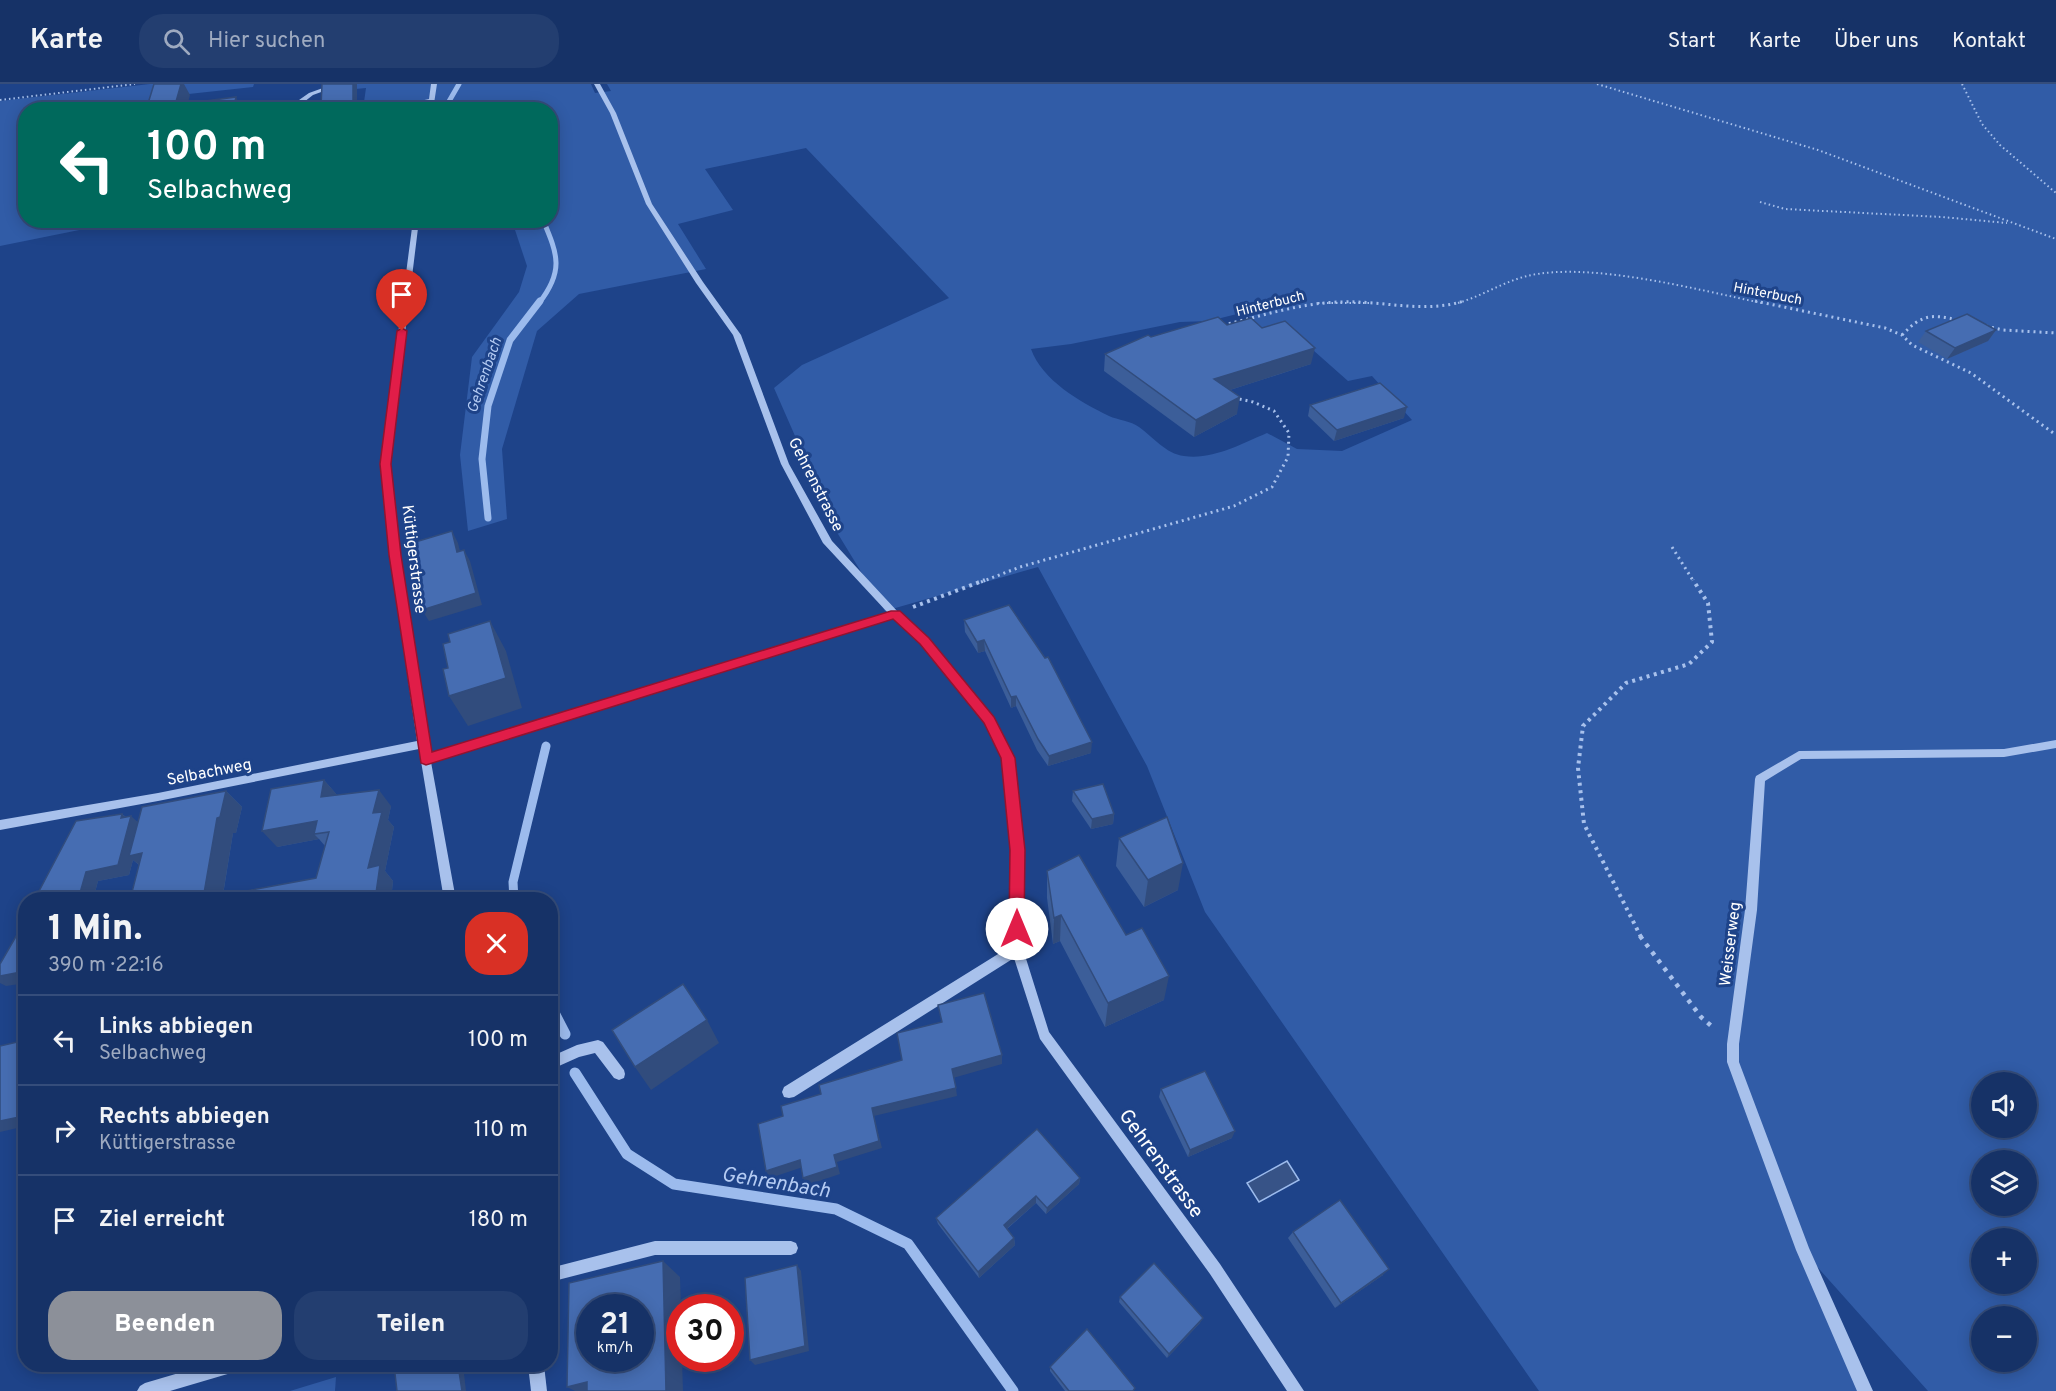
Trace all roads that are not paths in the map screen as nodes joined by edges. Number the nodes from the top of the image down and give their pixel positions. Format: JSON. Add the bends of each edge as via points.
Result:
{"nodes":[{"id":1,"x":339,"y":84,"type":"edge"},
{"id":2,"x":434,"y":84,"type":"edge"},
{"id":3,"x":597,"y":84,"type":"edge"},
{"id":4,"x":431,"y":100,"type":"joint"},
{"id":5,"x":301,"y":102,"type":"edge"},
{"id":6,"x":421,"y":102,"type":"edge"},
{"id":7,"x":415,"y":228,"type":"edge"},
{"id":8,"x":895,"y":614,"type":"junction"},
{"id":9,"x":423,"y":744,"type":"junction"},
{"id":10,"x":2056,"y":744,"type":"edge"},
{"id":11,"x":426,"y":759,"type":"junction"},
{"id":12,"x":0,"y":825,"type":"edge"},
{"id":13,"x":449,"y":892,"type":"edge"},
{"id":14,"x":1017,"y":949,"type":"junction"},
{"id":15,"x":558,"y":1060,"type":"edge"},
{"id":16,"x":619,"y":1074,"type":"edge"},
{"id":17,"x":789,"y":1092,"type":"dead end"},
{"id":18,"x":791,"y":1248,"type":"dead end"},
{"id":19,"x":558,"y":1273,"type":"edge"},
{"id":20,"x":208,"y":1372,"type":"edge"},
{"id":21,"x":537,"y":1372,"type":"edge"},
{"id":22,"x":145,"y":1391,"type":"edge"},
{"id":23,"x":539,"y":1391,"type":"edge"},
{"id":24,"x":1296,"y":1391,"type":"edge"},
{"id":25,"x":1865,"y":1391,"type":"edge"}],
"edges":[{"from":1,"to":5,"type":"street"},
{"from":2,"to":4,"type":"street"},
{"from":3,"to":8,"type":"street","name":"Gehrenstrasse","via":[[613,112],[649,204],[737,335],[785,464],[828,543]]},
{"from":4,"to":6,"type":"street"},
{"from":7,"to":9,"type":"street","name":"Küttigerstrasse","via":[[385,464]]},
{"from":8,"to":11,"type":"street"},
{"from":8,"to":14,"type":"street","name":"Gehrenstrasse","via":[[925,641],[990,720],[1008,758],[1017,850]]},
{"from":9,"to":11,"type":"street","name":"Küttigerstrasse"},
{"from":9,"to":12,"type":"street","name":"Selbachweg","via":[[156,803]]},
{"from":10,"to":25,"type":"street","name":"Weisserweg","via":[[2004,753],[1799,755],[1760,779],[1751,910],[1733,1062],[1798,1239]]},
{"from":11,"to":13,"type":"street","name":"Küttigerstrasse"},
{"from":14,"to":17,"type":"street"},
{"from":14,"to":24,"type":"street","name":"Gehrenstrasse","via":[[1044,1035],[1215,1269]]},
{"from":15,"to":16,"type":"street","via":[[598,1046]]},
{"from":18,"to":19,"type":"street","via":[[655,1248]]},
{"from":20,"to":22,"type":"street"},
{"from":21,"to":23,"type":"street"}]}
